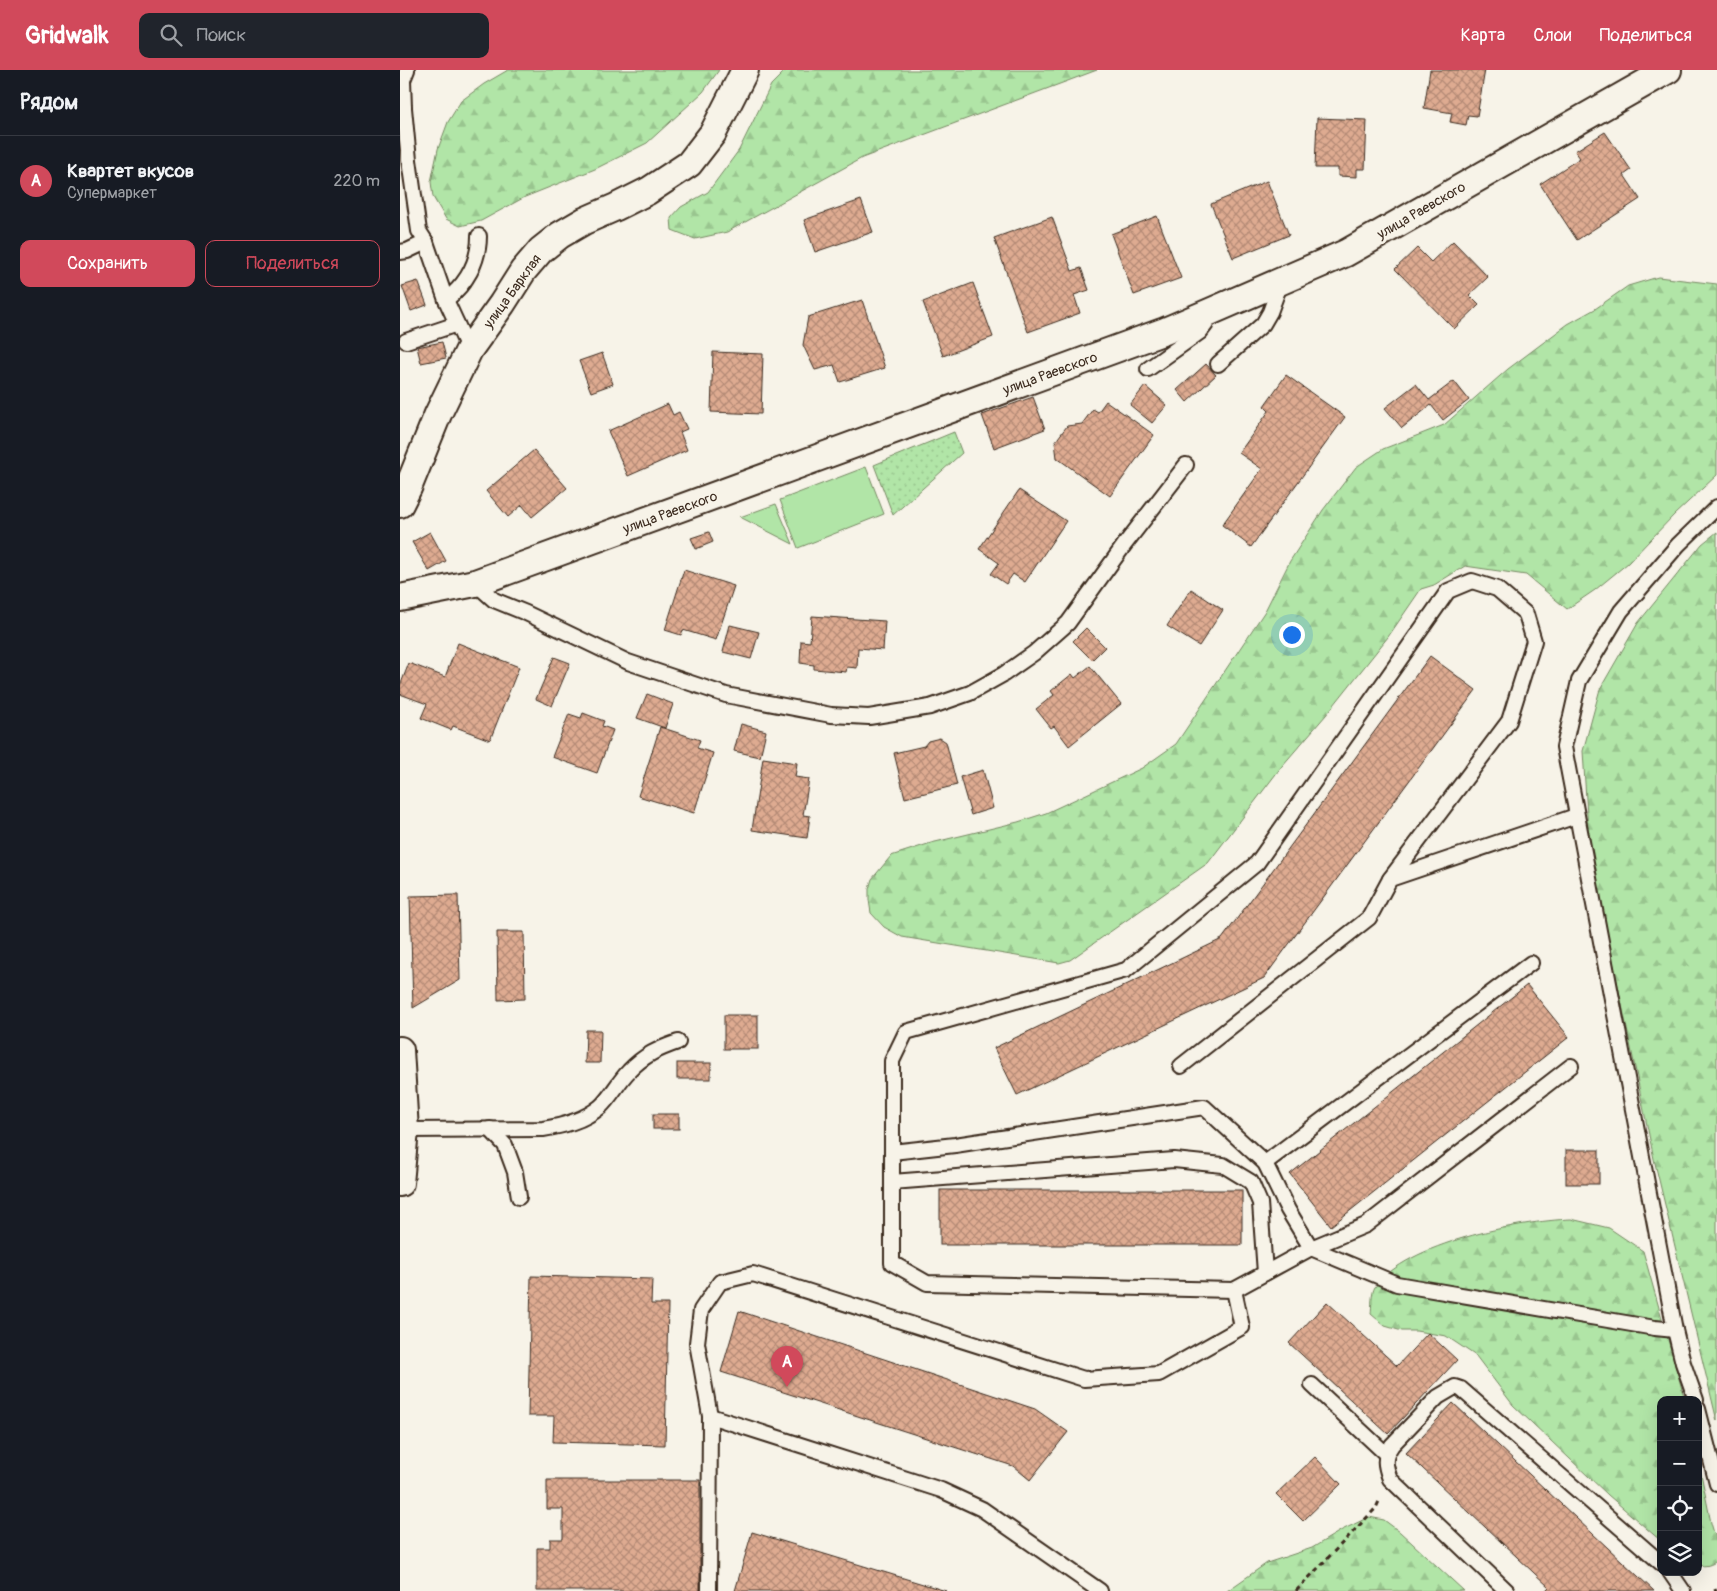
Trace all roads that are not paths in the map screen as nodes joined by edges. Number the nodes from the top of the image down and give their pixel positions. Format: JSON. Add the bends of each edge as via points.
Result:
{"nodes":[{"id":1,"x":746,"y":70,"type":"edge"},
{"id":2,"x":1668,"y":70,"type":"edge"},
{"id":3,"x":403,"y":75,"type":"edge"},
{"id":4,"x":402,"y":107,"type":"edge"},
{"id":5,"x":480,"y":236,"type":"dead end"},
{"id":6,"x":426,"y":242,"type":"junction"},
{"id":7,"x":400,"y":252,"type":"edge"},
{"id":8,"x":1281,"y":281,"type":"junction"},
{"id":9,"x":446,"y":300,"type":"junction"},
{"id":10,"x":1205,"y":314,"type":"junction"},
{"id":11,"x":457,"y":324,"type":"junction"},
{"id":12,"x":406,"y":341,"type":"dead end"},
{"id":13,"x":469,"y":350,"type":"junction"},
{"id":14,"x":1218,"y":364,"type":"dead end"},
{"id":15,"x":1148,"y":369,"type":"dead end"},
{"id":16,"x":1186,"y":465,"type":"dead end"},
{"id":17,"x":400,"y":504,"type":"edge"},
{"id":18,"x":1717,"y":506,"type":"edge"},
{"id":19,"x":475,"y":583,"type":"junction"},
{"id":20,"x":401,"y":590,"type":"edge"},
{"id":21,"x":1576,"y":816,"type":"junction"},
{"id":22,"x":1390,"y":880,"type":"junction"},
{"id":23,"x":1531,"y":963,"type":"dead end"},
{"id":24,"x":678,"y":1042,"type":"dead end"},
{"id":25,"x":400,"y":1050,"type":"edge"},
{"id":26,"x":1181,"y":1066,"type":"dead end"},
{"id":27,"x":1571,"y":1066,"type":"dead end"},
{"id":28,"x":490,"y":1129,"type":"junction"},
{"id":29,"x":405,"y":1130,"type":"junction"},
{"id":30,"x":892,"y":1152,"type":"junction"},
{"id":31,"x":1265,"y":1164,"type":"junction"},
{"id":32,"x":892,"y":1182,"type":"junction"},
{"id":33,"x":400,"y":1183,"type":"edge"},
{"id":34,"x":519,"y":1197,"type":"dead end"},
{"id":35,"x":1311,"y":1248,"type":"junction"},
{"id":36,"x":1265,"y":1273,"type":"junction"},
{"id":37,"x":1234,"y":1290,"type":"junction"},
{"id":38,"x":1675,"y":1330,"type":"junction"},
{"id":39,"x":1312,"y":1385,"type":"dead end"},
{"id":40,"x":1695,"y":1396,"type":"edge"},
{"id":41,"x":710,"y":1416,"type":"junction"},
{"id":42,"x":1702,"y":1425,"type":"edge"},
{"id":43,"x":1386,"y":1454,"type":"junction"},
{"id":44,"x":1717,"y":1484,"type":"edge"},
{"id":45,"x":1657,"y":1560,"type":"edge"},
{"id":46,"x":1673,"y":1576,"type":"edge"},
{"id":47,"x":709,"y":1591,"type":"edge"},
{"id":48,"x":1100,"y":1591,"type":"edge"},
{"id":49,"x":1507,"y":1591,"type":"edge"},
{"id":50,"x":1683,"y":1591,"type":"edge"}],
"edges":[{"from":1,"to":13,"type":"street","name":"улица Барклая","via":[[713,133],[689,164],[648,191],[576,225],[541,250]]},
{"from":2,"to":8,"type":"street","name":"улица Раевского","via":[[1346,253]]},
{"from":3,"to":4,"type":"lane"},
{"from":4,"to":6,"type":"lane","via":[[419,231]]},
{"from":5,"to":9,"type":"lane","via":[[470,273]]},
{"from":6,"to":7,"type":"lane"},
{"from":6,"to":9,"type":"lane"},
{"from":8,"to":10,"type":"street","name":"улица Раевского"},
{"from":8,"to":14,"type":"lane","via":[[1263,324]]},
{"from":9,"to":11,"type":"lane"},
{"from":10,"to":15,"type":"lane","via":[[1206,324],[1200,332]]},
{"from":10,"to":19,"type":"street","name":"улица Раевского"},
{"from":11,"to":12,"type":"lane"},
{"from":11,"to":13,"type":"lane"},
{"from":13,"to":17,"type":"street","name":"улица Барклая"},
{"from":16,"to":19,"type":"lane","via":[[1068,623],[1004,674],[970,693],[913,710],[869,717],[831,715],[726,694],[628,662],[494,600]]},
{"from":18,"to":21,"type":"lane","via":[[1621,611],[1579,681],[1564,747]]},
{"from":19,"to":20,"type":"street","name":"улица Раевского"},
{"from":21,"to":22,"type":"lane"},
{"from":21,"to":38,"type":"lane"},
{"from":22,"to":26,"type":"lane","via":[[1369,918]]},
{"from":22,"to":30,"type":"lane","via":[[1509,721],[1534,641],[1526,614],[1497,589],[1472,581],[1448,591],[1257,863],[1126,970],[906,1032],[892,1061]]},
{"from":23,"to":31,"type":"lane"},
{"from":24,"to":28,"type":"lane","via":[[655,1050],[629,1071],[601,1106],[585,1117],[563,1126],[543,1129]]},
{"from":25,"to":29,"type":"street"},
{"from":27,"to":35,"type":"lane","via":[[1366,1225]]},
{"from":28,"to":29,"type":"lane"},
{"from":28,"to":34,"type":"lane","via":[[504,1145],[515,1172]]},
{"from":29,"to":33,"type":"street"},
{"from":30,"to":31,"type":"lane","via":[[1204,1107]]},
{"from":30,"to":32,"type":"lane"},
{"from":31,"to":35,"type":"lane"},
{"from":32,"to":36,"type":"lane","via":[[1174,1160],[1223,1165],[1251,1182],[1260,1203]]},
{"from":32,"to":37,"type":"lane","via":[[892,1263],[926,1283]]},
{"from":35,"to":36,"type":"lane"},
{"from":35,"to":38,"type":"lane","via":[[1397,1284]]},
{"from":36,"to":37,"type":"lane"},
{"from":37,"to":41,"type":"lane","via":[[1242,1327],[1159,1374],[1084,1380],[753,1274],[720,1282],[701,1310],[697,1343]]},
{"from":38,"to":40,"type":"lane"},
{"from":39,"to":43,"type":"lane"},
{"from":41,"to":47,"type":"lane"},
{"from":41,"to":48,"type":"lane","via":[[941,1490],[982,1509]]},
{"from":42,"to":44,"type":"lane"},
{"from":43,"to":45,"type":"lane","via":[[1438,1397],[1455,1387],[1461,1389]]},
{"from":43,"to":49,"type":"lane","via":[[1385,1464],[1390,1478]]},
{"from":46,"to":50,"type":"lane"}]}
